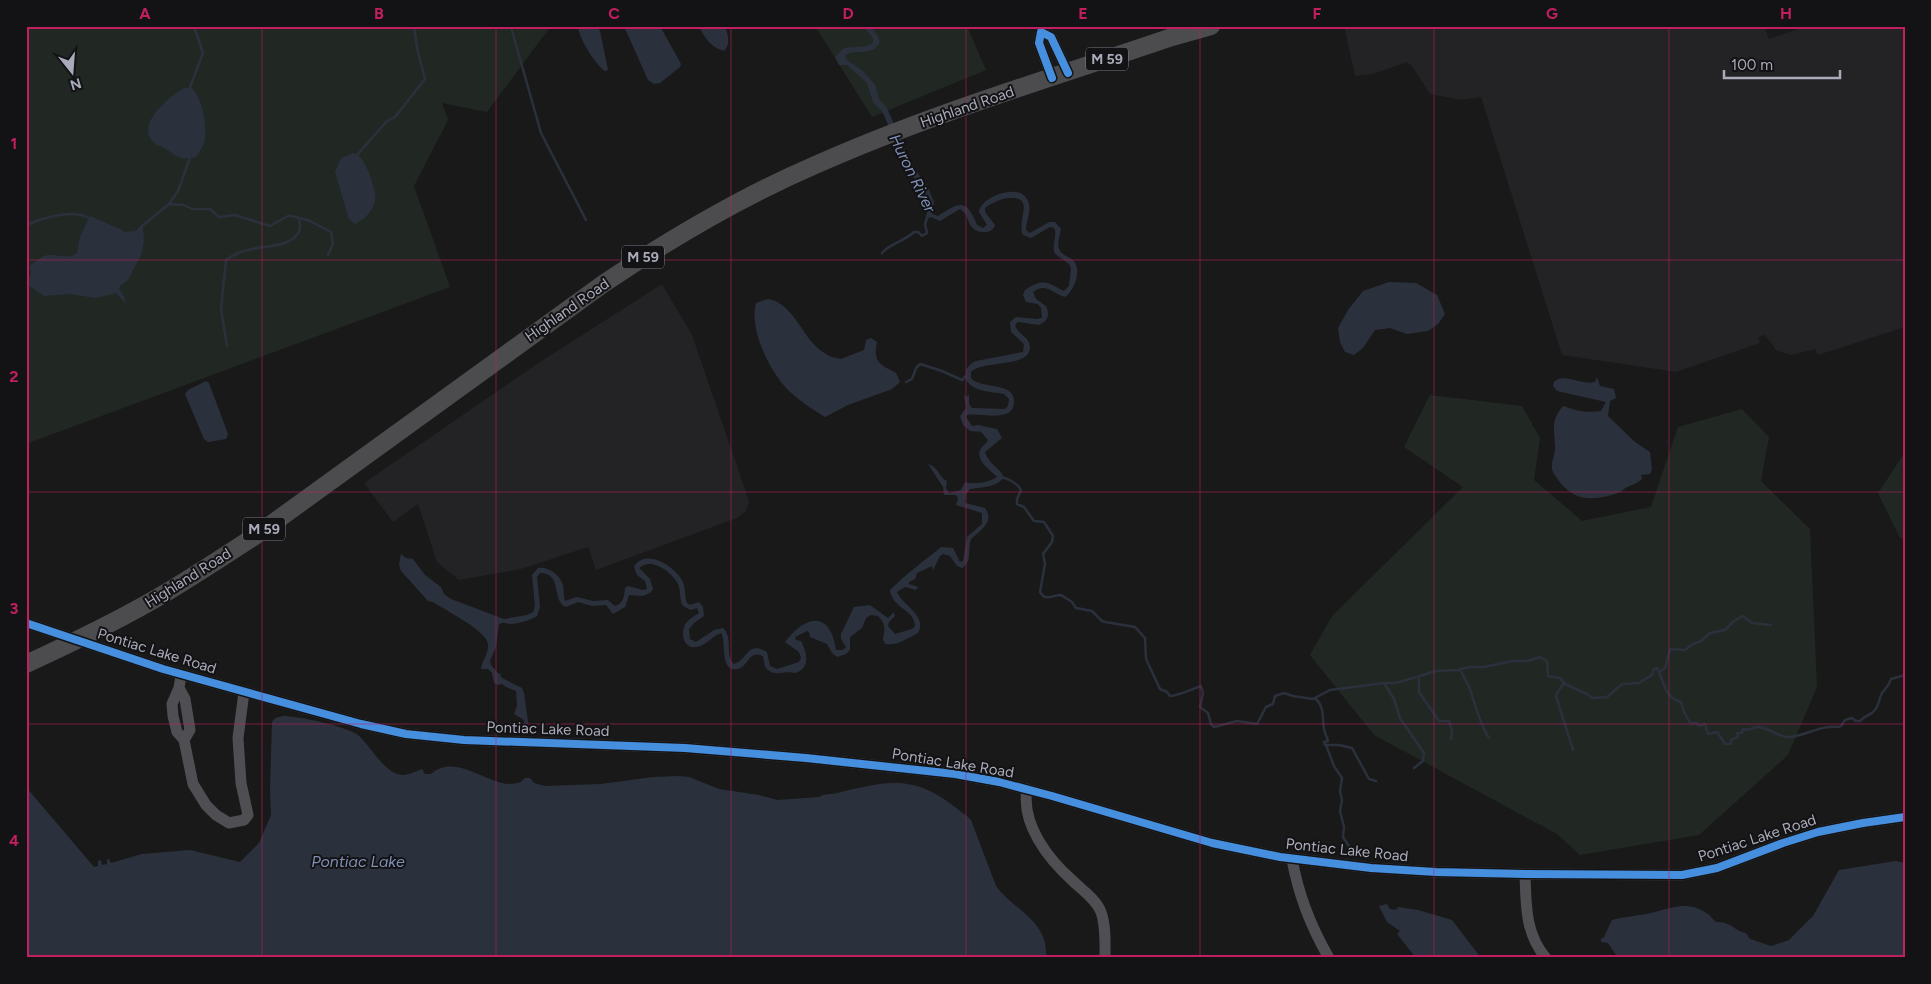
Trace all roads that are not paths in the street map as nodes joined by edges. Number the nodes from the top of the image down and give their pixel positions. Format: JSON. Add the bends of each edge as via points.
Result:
{"nodes":[{"id":1,"x":1212,"y":26,"type":"edge"},
{"id":2,"x":1040,"y":29,"type":"edge"},
{"id":3,"x":1060,"y":75,"type":"junction"},
{"id":4,"x":26,"y":623,"type":"edge"},
{"id":5,"x":77,"y":640,"type":"junction"},
{"id":6,"x":26,"y":664,"type":"edge"},
{"id":7,"x":181,"y":675,"type":"junction"},
{"id":8,"x":244,"y":692,"type":"junction"},
{"id":9,"x":1027,"y":789,"type":"junction"},
{"id":10,"x":1905,"y":817,"type":"edge"},
{"id":11,"x":1292,"y":858,"type":"junction"},
{"id":12,"x":1525,"y":874,"type":"junction"},
{"id":13,"x":1105,"y":958,"type":"edge"},
{"id":14,"x":1329,"y":958,"type":"edge"},
{"id":15,"x":1546,"y":958,"type":"edge"}],
"edges":[{"from":1,"to":3,"type":"highway","name":"Highland Road","number":"M 59"},
{"from":2,"to":3,"type":"street","via":[[1039,43]]},
{"from":2,"to":3,"type":"street","via":[[1051,37]]},
{"from":3,"to":5,"type":"highway","name":"Highland Road","number":"M 59","via":[[864,144],[775,183],[692,227],[588,295],[255,536],[168,591]]},
{"from":4,"to":5,"type":"street","name":"Pontiac Lake Road"},
{"from":5,"to":6,"type":"highway","name":"Highland Road","number":"M 59"},
{"from":5,"to":7,"type":"street","name":"Pontiac Lake Road"},
{"from":7,"to":8,"type":"street","name":"Pontiac Lake Road"},
{"from":7,"to":8,"type":"street","via":[[172,704],[177,732],[184,740],[194,784],[206,805],[229,823],[244,820],[248,815],[241,783],[238,738]]},
{"from":8,"to":9,"type":"street","name":"Pontiac Lake Road","via":[[361,724],[424,736],[777,755],[948,773]]},
{"from":9,"to":11,"type":"street","name":"Pontiac Lake Road","via":[[1196,839]]},
{"from":9,"to":13,"type":"street","via":[[1026,805],[1042,847],[1101,912]]},
{"from":10,"to":12,"type":"street","name":"Pontiac Lake Road","via":[[1818,832],[1698,872],[1666,875]]},
{"from":11,"to":12,"type":"street","name":"Pontiac Lake Road","via":[[1402,870]]},
{"from":11,"to":14,"type":"street","via":[[1302,898]]},
{"from":12,"to":15,"type":"street","via":[[1530,929]]}]}
